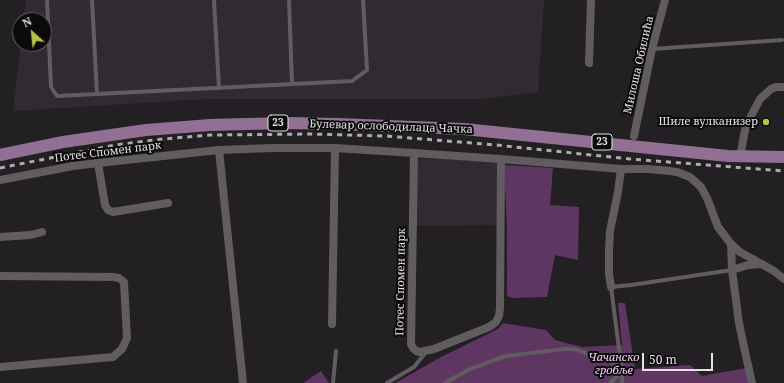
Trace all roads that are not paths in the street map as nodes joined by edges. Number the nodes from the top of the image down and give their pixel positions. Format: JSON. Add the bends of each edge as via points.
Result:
{"nodes":[{"id":1,"x":47,"y":0,"type":"edge"},
{"id":2,"x":92,"y":0,"type":"edge"},
{"id":3,"x":214,"y":0,"type":"edge"},
{"id":4,"x":289,"y":0,"type":"edge"},
{"id":5,"x":363,"y":0,"type":"edge"},
{"id":6,"x":591,"y":0,"type":"edge"},
{"id":7,"x":665,"y":0,"type":"edge"},
{"id":8,"x":782,"y":40,"type":"dead end"},
{"id":9,"x":652,"y":49,"type":"junction"},
{"id":10,"x":589,"y":63,"type":"dead end"},
{"id":11,"x":292,"y":84,"type":"junction"},
{"id":12,"x":784,"y":87,"type":"edge"},
{"id":13,"x":219,"y":88,"type":"junction"},
{"id":14,"x":97,"y":94,"type":"junction"},
{"id":15,"x":634,"y":136,"type":"dead end"},
{"id":16,"x":335,"y":148,"type":"junction"},
{"id":17,"x":219,"y":150,"type":"junction"},
{"id":18,"x":414,"y":153,"type":"junction"},
{"id":19,"x":0,"y":155,"type":"edge"},
{"id":20,"x":740,"y":157,"type":"junction"},
{"id":21,"x":784,"y":157,"type":"edge"},
{"id":22,"x":501,"y":159,"type":"junction"},
{"id":23,"x":98,"y":163,"type":"junction"},
{"id":24,"x":621,"y":169,"type":"junction"},
{"id":25,"x":0,"y":180,"type":"edge"},
{"id":26,"x":168,"y":203,"type":"dead end"},
{"id":27,"x":42,"y":232,"type":"dead end"},
{"id":28,"x":0,"y":238,"type":"edge"},
{"id":29,"x":731,"y":244,"type":"junction"},
{"id":30,"x":762,"y":264,"type":"junction"},
{"id":31,"x":732,"y":270,"type":"junction"},
{"id":32,"x":0,"y":276,"type":"edge"},
{"id":33,"x":784,"y":279,"type":"edge"},
{"id":34,"x":611,"y":287,"type":"junction"},
{"id":35,"x":332,"y":324,"type":"dead end"},
{"id":36,"x":336,"y":351,"type":"dead end"},
{"id":37,"x":426,"y":352,"type":"junction"},
{"id":38,"x":0,"y":366,"type":"edge"},
{"id":39,"x":622,"y":372,"type":"junction"},
{"id":40,"x":243,"y":383,"type":"edge"},
{"id":41,"x":333,"y":383,"type":"edge"},
{"id":42,"x":387,"y":383,"type":"edge"},
{"id":43,"x":445,"y":383,"type":"edge"},
{"id":44,"x":610,"y":383,"type":"edge"},
{"id":45,"x":622,"y":383,"type":"edge"},
{"id":46,"x":752,"y":383,"type":"edge"}],
"edges":[{"from":1,"to":14,"type":"lane","via":[[51,87],[57,96]]},
{"from":2,"to":14,"type":"lane"},
{"from":3,"to":13,"type":"lane"},
{"from":4,"to":11,"type":"lane"},
{"from":5,"to":11,"type":"lane","via":[[367,70],[352,81]]},
{"from":6,"to":10,"type":"street"},
{"from":7,"to":9,"type":"street","name":"Милоша Обилића"},
{"from":8,"to":9,"type":"lane"},
{"from":9,"to":15,"type":"street","name":"Милоша Обилића"},
{"from":11,"to":13,"type":"lane"},
{"from":12,"to":20,"type":"street","via":[[771,89],[760,99],[748,120]]},
{"from":13,"to":14,"type":"lane"},
{"from":16,"to":17,"type":"street","name":"Потес Спомен парк"},
{"from":16,"to":18,"type":"street","name":"Потес Спомен парк"},
{"from":16,"to":35,"type":"street"},
{"from":17,"to":23,"type":"street","name":"Потес Спомен парк"},
{"from":17,"to":40,"type":"street"},
{"from":18,"to":22,"type":"street","name":"Потес Спомен парк"},
{"from":18,"to":37,"type":"street","name":"Потес Спомен парк","via":[[411,344],[416,351]]},
{"from":19,"to":20,"type":"main road","name":"Булевар ослободилаца Чачка","number":"23","via":[[146,130],[287,123],[464,129]]},
{"from":20,"to":21,"type":"main road","name":"Булевар ослободилаца Чачка","number":"23"},
{"from":22,"to":24,"type":"street","name":"Потес Спомен парк"},
{"from":22,"to":37,"type":"street","via":[[499,316],[489,327]]},
{"from":23,"to":25,"type":"street","name":"Потес Спомен парк"},
{"from":23,"to":26,"type":"street","via":[[108,210],[113,212]]},
{"from":24,"to":29,"type":"street","name":"Потес Спомен парк","via":[[670,171],[690,177],[703,191],[718,227]]},
{"from":24,"to":34,"type":"street","via":[[610,231],[608,264]]},
{"from":27,"to":28,"type":"street"},
{"from":29,"to":30,"type":"street","name":"Потес Спомен парк"},
{"from":29,"to":31,"type":"street"},
{"from":30,"to":31,"type":"street"},
{"from":30,"to":33,"type":"street","name":"Потес Спомен парк"},
{"from":31,"to":34,"type":"lane"},
{"from":31,"to":46,"type":"street"},
{"from":32,"to":38,"type":"street","via":[[119,278],[124,282],[127,338],[122,349],[112,356]]},
{"from":34,"to":39,"type":"lane"},
{"from":36,"to":41,"type":"lane"},
{"from":37,"to":42,"type":"lane","via":[[414,367]]},
{"from":39,"to":43,"type":"lane","via":[[608,360],[574,349],[565,349],[506,356],[468,370]]},
{"from":39,"to":44,"type":"lane"},
{"from":39,"to":45,"type":"lane"}]}
